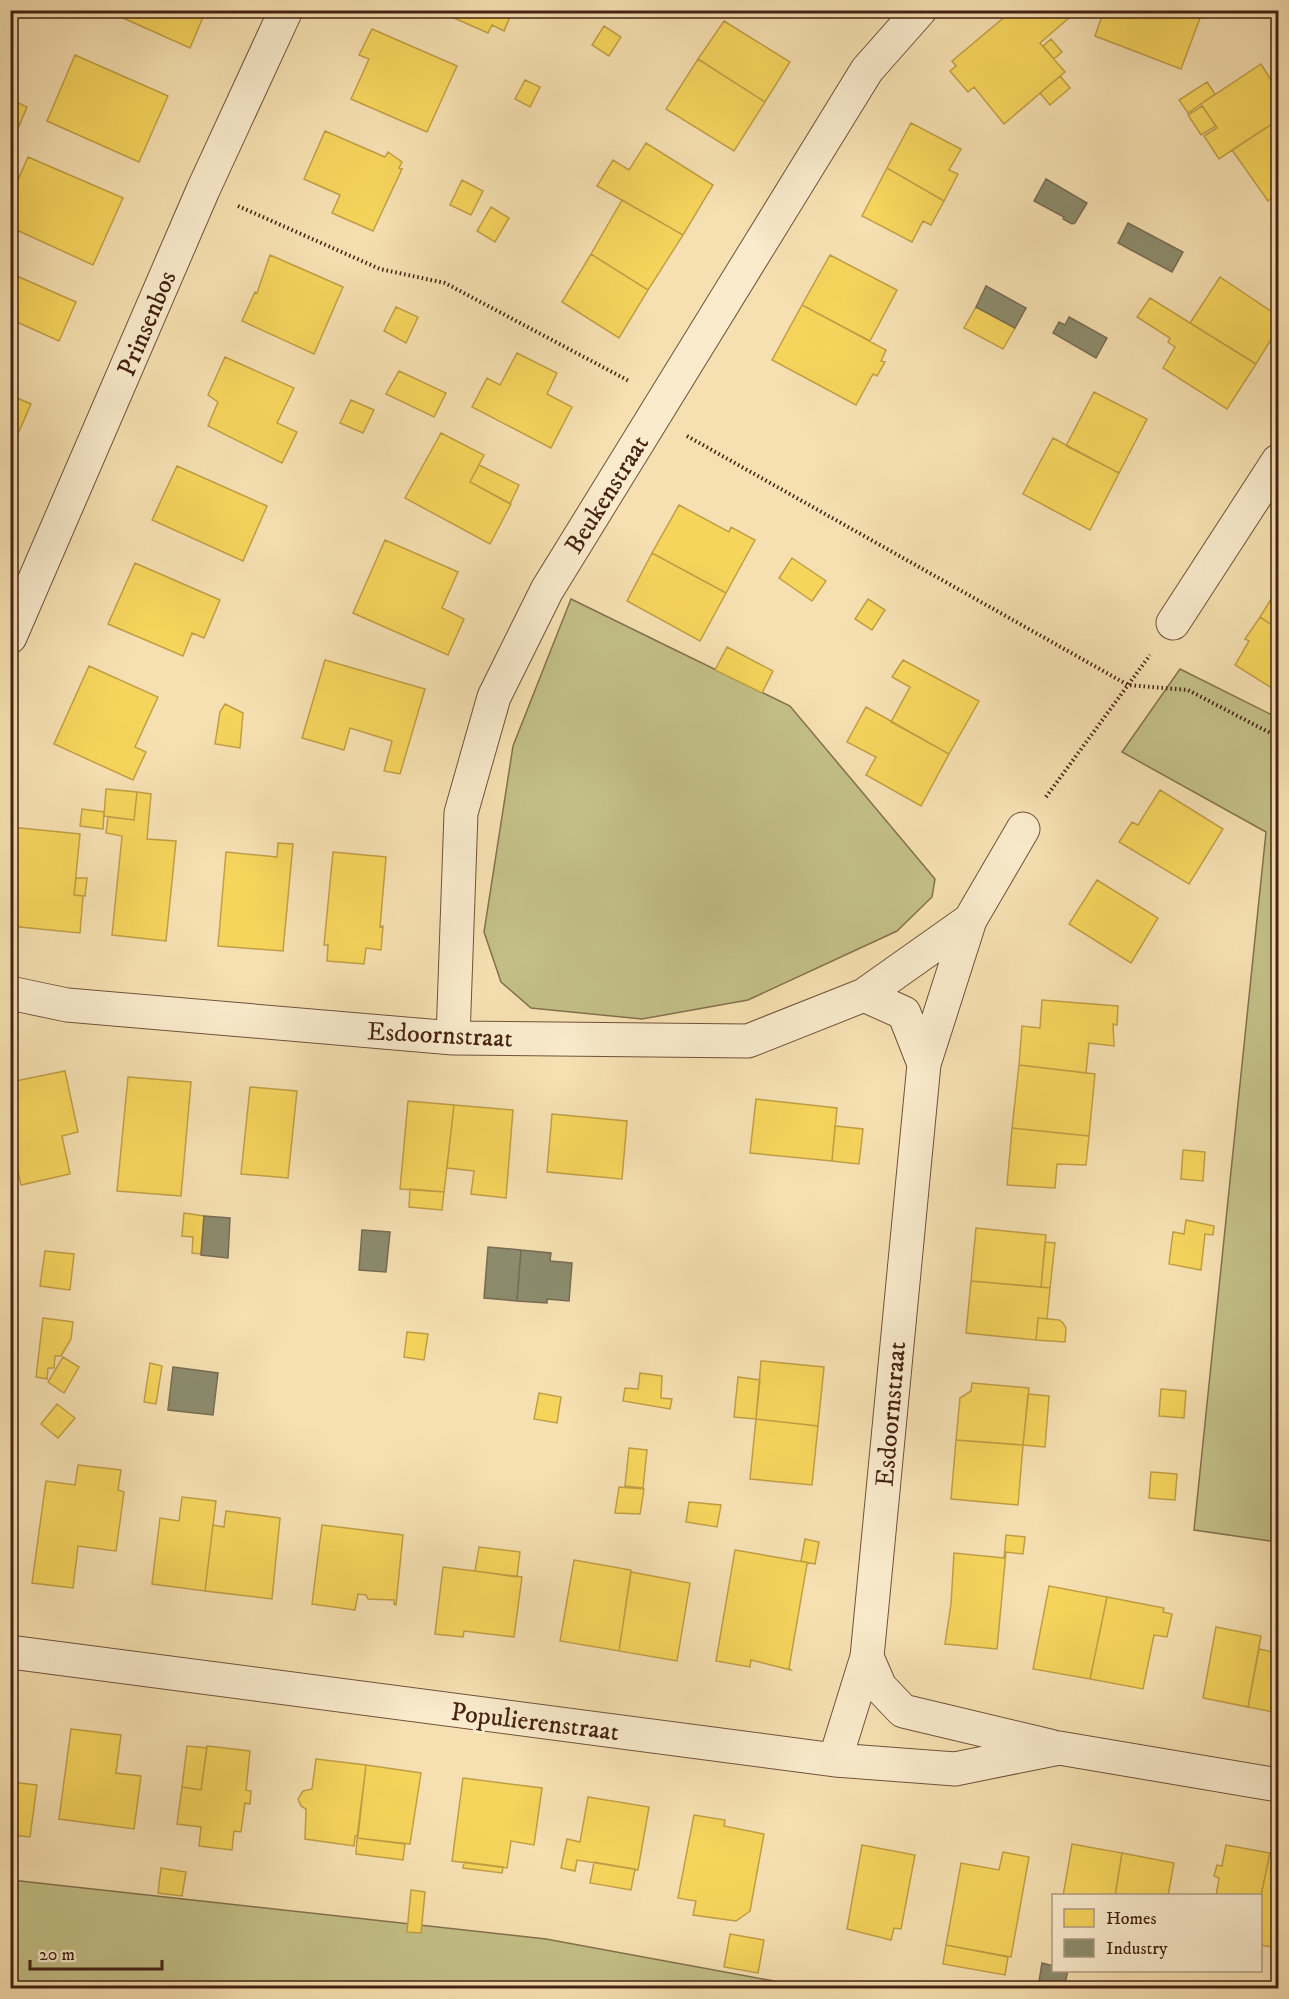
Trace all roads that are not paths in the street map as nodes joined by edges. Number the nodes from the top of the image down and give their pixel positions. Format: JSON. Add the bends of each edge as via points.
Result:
{"nodes":[{"id":1,"x":286,"y":10,"type":"edge"},
{"id":2,"x":920,"y":10,"type":"edge"},
{"id":3,"x":1278,"y":460,"type":"edge"},
{"id":4,"x":1173,"y":623,"type":"road end"},
{"id":5,"x":10,"y":637,"type":"edge"},
{"id":6,"x":1023,"y":829,"type":"road end"},
{"id":7,"x":970,"y":920,"type":"junction"},
{"id":8,"x":10,"y":993,"type":"edge"},
{"id":9,"x":864,"y":995,"type":"junction"},
{"id":10,"x":453,"y":1038,"type":"junction"},
{"id":11,"x":924,"y":1064,"type":"junction"},
{"id":12,"x":10,"y":1652,"type":"edge"},
{"id":13,"x":867,"y":1657,"type":"junction"},
{"id":14,"x":1059,"y":1748,"type":"junction"},
{"id":15,"x":835,"y":1760,"type":"junction"},
{"id":16,"x":1278,"y":1785,"type":"edge"}],
"edges":[{"from":1,"to":5,"type":"street","name":"Prinsenbos","via":[[202,190]]},
{"from":2,"to":10,"type":"street","name":"Beukenstraat","via":[[867,70],[547,590],[494,698],[461,813]]},
{"from":3,"to":4,"type":"street"},
{"from":6,"to":7,"type":"street","name":"Esdoornstraat"},
{"from":7,"to":9,"type":"street","name":"Esdoornstraat"},
{"from":7,"to":11,"type":"street","name":"Esdoornstraat"},
{"from":8,"to":10,"type":"street","name":"Esdoornstraat","via":[[67,1005]]},
{"from":9,"to":10,"type":"street","name":"Esdoornstraat","via":[[748,1041]]},
{"from":9,"to":11,"type":"street","name":"Esdoornstraat","via":[[904,1013]]},
{"from":11,"to":13,"type":"street","name":"Esdoornstraat"},
{"from":12,"to":15,"type":"street","name":"Populierenstraat"},
{"from":13,"to":14,"type":"street","name":"Populierenstraat","via":[[880,1687],[903,1711]]},
{"from":13,"to":15,"type":"street","name":"Esdoornstraat"},
{"from":14,"to":15,"type":"street","name":"Populierenstraat","via":[[955,1769]]},
{"from":14,"to":16,"type":"street","name":"Populierenstraat"}]}
